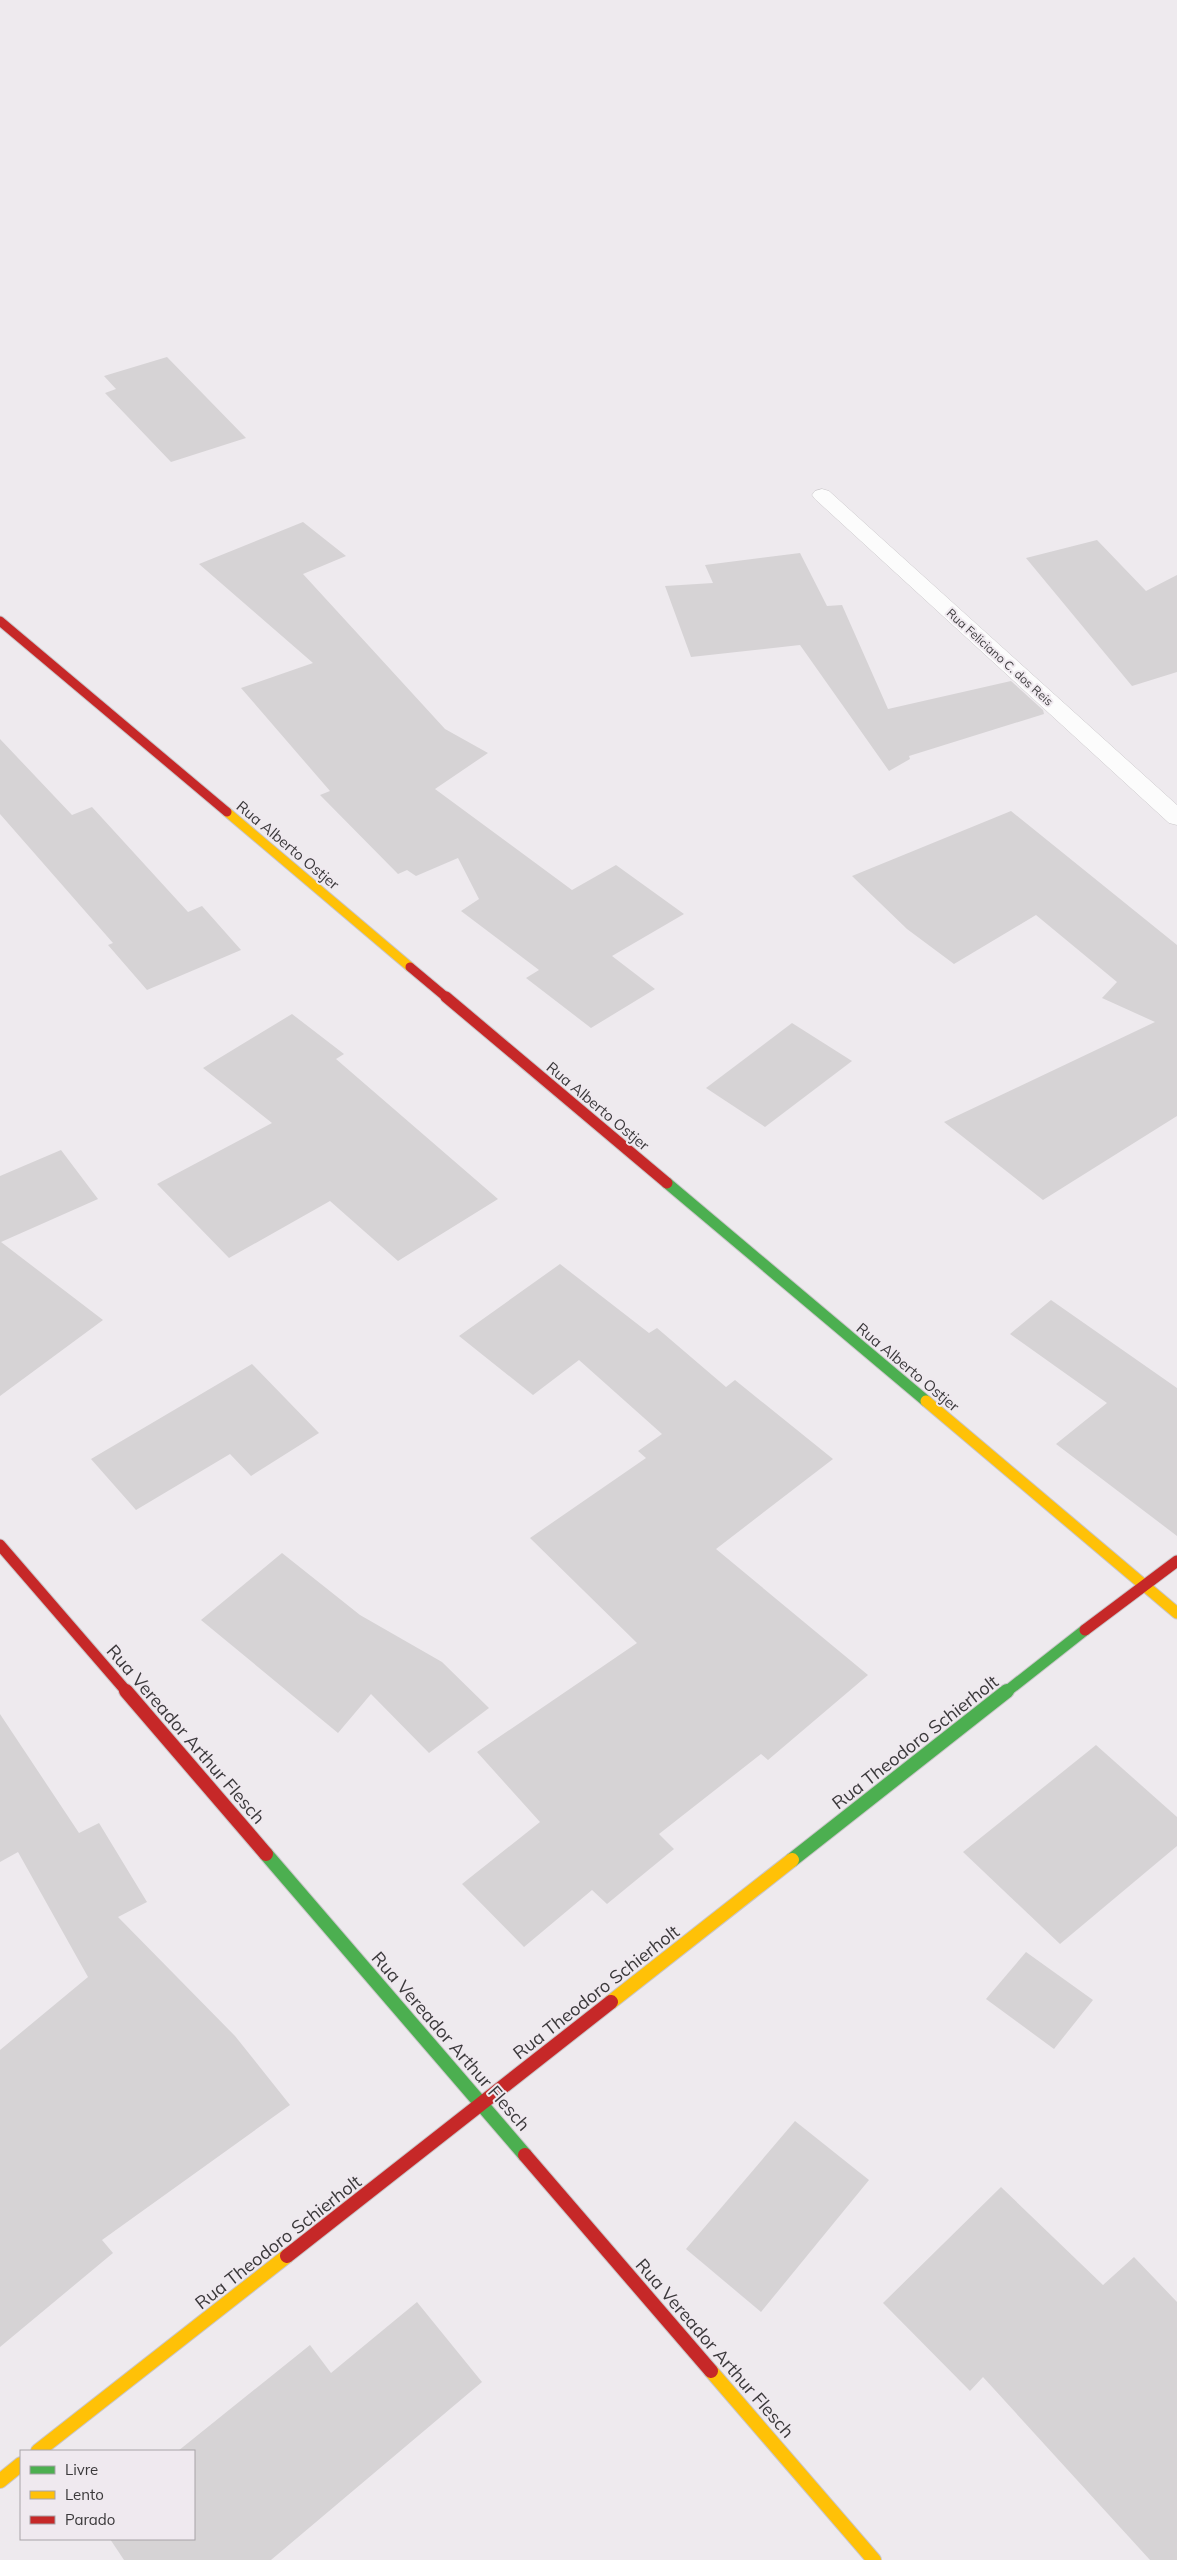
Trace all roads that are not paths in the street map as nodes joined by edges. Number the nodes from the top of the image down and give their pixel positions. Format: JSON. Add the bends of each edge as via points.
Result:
{"nodes":[{"id":1,"x":822,"y":495,"type":"dead end"},
{"id":2,"x":0,"y":621,"type":"edge"},
{"id":3,"x":1177,"y":818,"type":"edge"},
{"id":4,"x":0,"y":1545,"type":"edge"},
{"id":5,"x":1177,"y":1561,"type":"edge"},
{"id":6,"x":1143,"y":1585,"type":"junction"},
{"id":7,"x":1177,"y":1613,"type":"edge"},
{"id":8,"x":482,"y":2104,"type":"junction"},
{"id":9,"x":39,"y":2450,"type":"edge"},
{"id":10,"x":20,"y":2465,"type":"edge"},
{"id":11,"x":0,"y":2481,"type":"edge"},
{"id":12,"x":874,"y":2560,"type":"edge"}],
"edges":[{"from":1,"to":3,"type":"street","name":"Rua Feliciano C. dos Reis"},
{"from":2,"to":6,"type":"street","name":"Rua Alberto Ostjer"},
{"from":4,"to":8,"type":"street","name":"Rua Vereador Arthur Flesch"},
{"from":5,"to":6,"type":"street","name":"Rua Theodoro Schierholt"},
{"from":6,"to":7,"type":"street","name":"Rua Alberto Ostjer"},
{"from":6,"to":8,"type":"street","name":"Rua Theodoro Schierholt"},
{"from":8,"to":9,"type":"street","name":"Rua Theodoro Schierholt"},
{"from":8,"to":12,"type":"street","name":"Rua Vereador Arthur Flesch"},
{"from":10,"to":11,"type":"street"}]}
